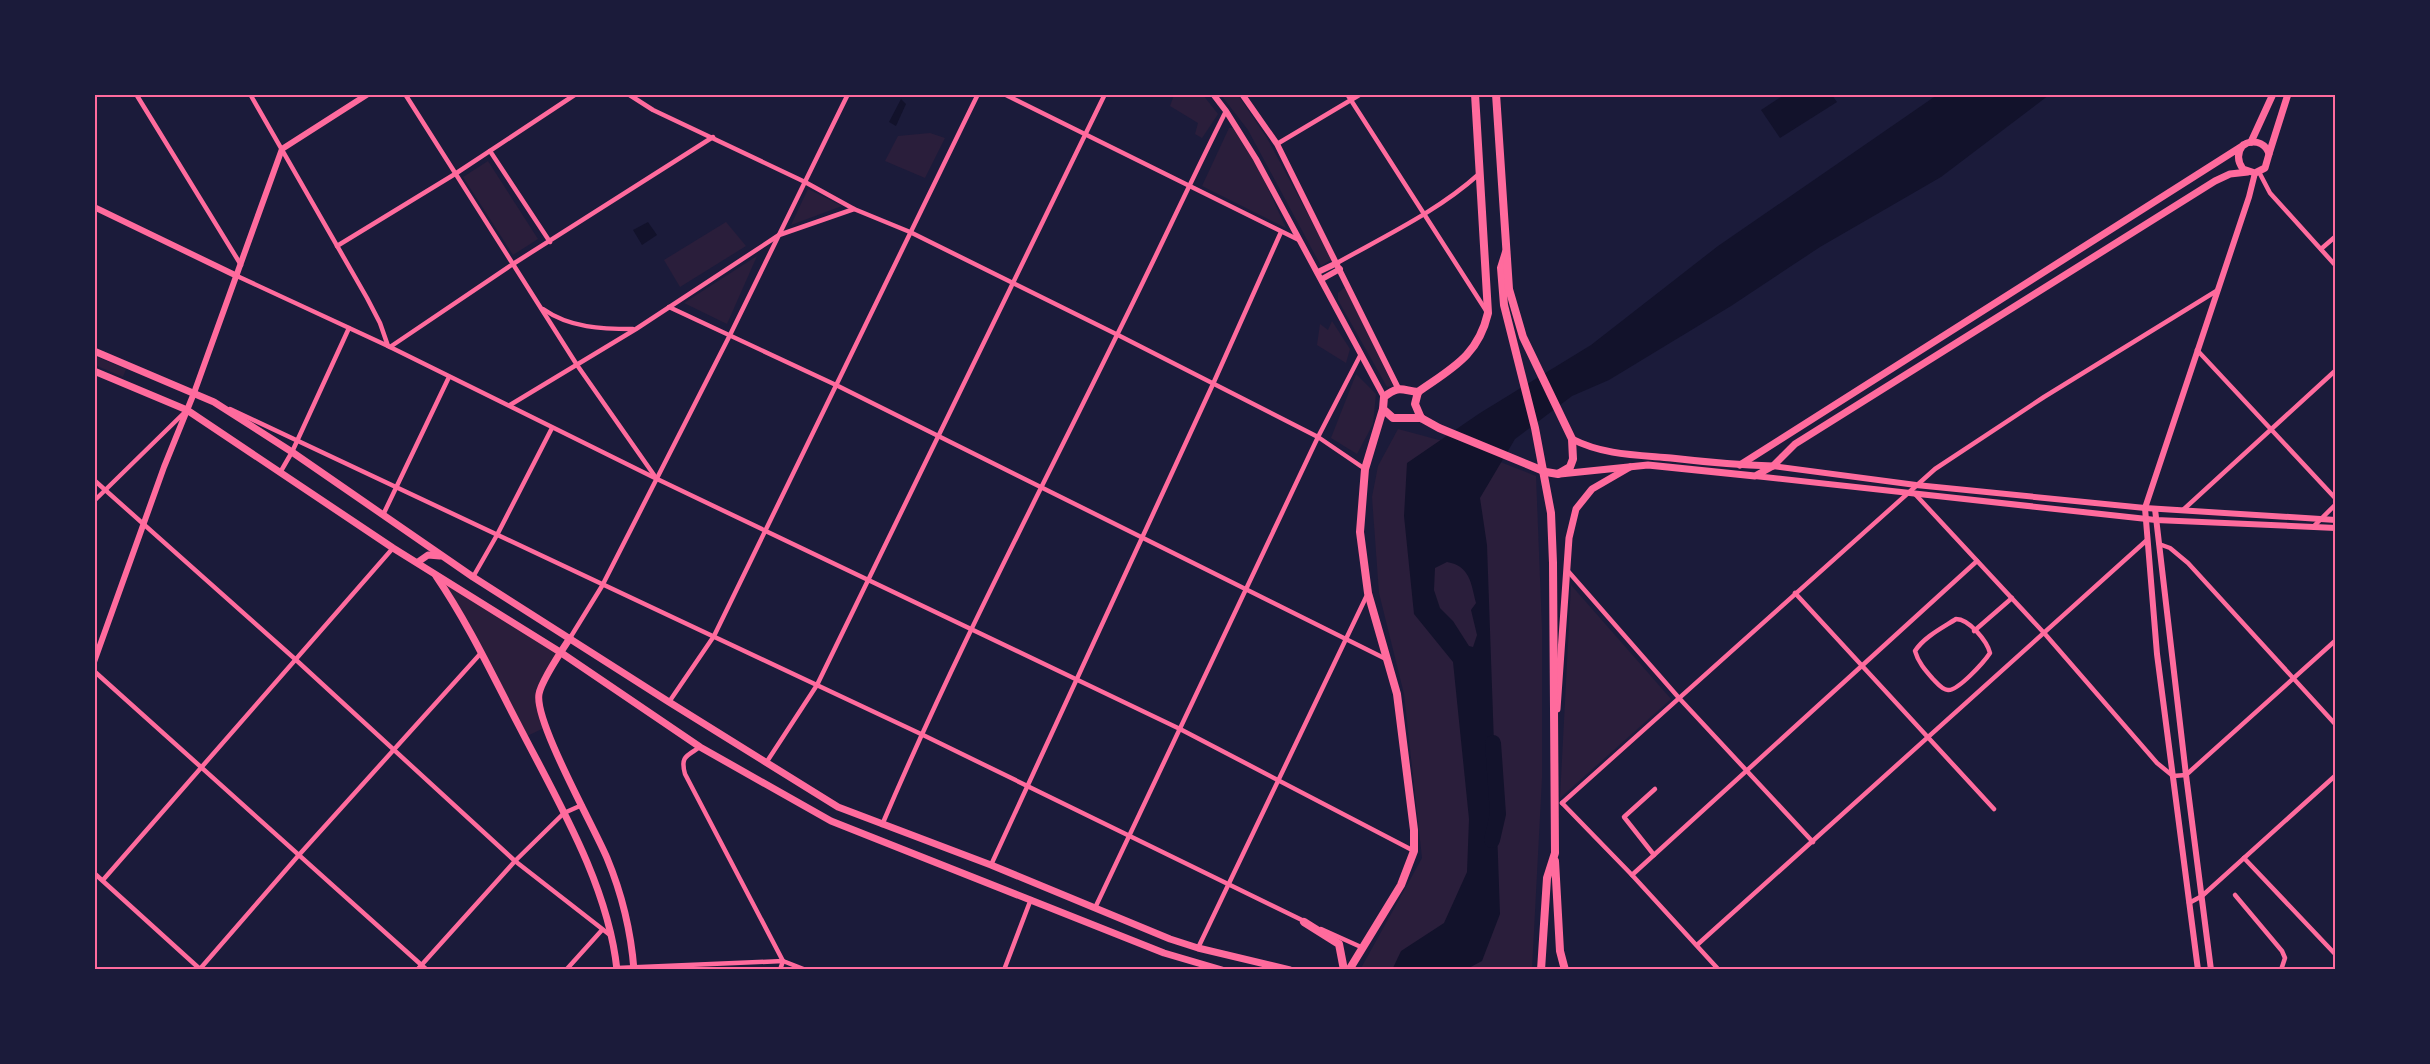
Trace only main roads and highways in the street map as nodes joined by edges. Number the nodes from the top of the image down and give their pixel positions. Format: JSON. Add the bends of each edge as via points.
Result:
{"nodes":[{"id":1,"x":1475,"y":94,"type":"edge"},
{"id":2,"x":1496,"y":94,"type":"edge"},
{"id":3,"x":2273,"y":94,"type":"edge"},
{"id":4,"x":2288,"y":94,"type":"edge"},
{"id":5,"x":2252,"y":141,"type":"junction"},
{"id":6,"x":2243,"y":146,"type":"junction"},
{"id":7,"x":2269,"y":154,"type":"junction"},
{"id":8,"x":2254,"y":172,"type":"junction"},
{"id":9,"x":1506,"y":252,"type":"junction"},
{"id":10,"x":1983,"y":310,"type":"junction"},
{"id":11,"x":1989,"y":321,"type":"junction"},
{"id":12,"x":94,"y":351,"type":"edge"},
{"id":13,"x":94,"y":371,"type":"edge"},
{"id":14,"x":1418,"y":392,"type":"junction"},
{"id":15,"x":1383,"y":409,"type":"junction"},
{"id":16,"x":1420,"y":418,"type":"junction"},
{"id":17,"x":1572,"y":439,"type":"junction"},
{"id":18,"x":1632,"y":465,"type":"junction"},
{"id":19,"x":1740,"y":465,"type":"junction"},
{"id":20,"x":1773,"y":465,"type":"junction"},
{"id":21,"x":1558,"y":474,"type":"junction"},
{"id":22,"x":443,"y":557,"type":"junction"},
{"id":23,"x":418,"y":562,"type":"junction"},
{"id":24,"x":434,"y":573,"type":"junction"},
{"id":25,"x":570,"y":638,"type":"junction"},
{"id":26,"x":560,"y":652,"type":"junction"},
{"id":27,"x":1554,"y":760,"type":"junction"},
{"id":28,"x":838,"y":807,"type":"junction"},
{"id":29,"x":831,"y":821,"type":"junction"},
{"id":30,"x":918,"y":838,"type":"junction"},
{"id":31,"x":914,"y":853,"type":"junction"},
{"id":32,"x":1555,"y":853,"type":"junction"},
{"id":33,"x":1304,"y":922,"type":"road end"},
{"id":34,"x":1170,"y":939,"type":"junction"},
{"id":35,"x":1164,"y":953,"type":"junction"},
{"id":36,"x":634,"y":968,"type":"edge"},
{"id":37,"x":617,"y":969,"type":"edge"},
{"id":38,"x":1222,"y":969,"type":"edge"},
{"id":39,"x":1290,"y":969,"type":"edge"},
{"id":40,"x":1347,"y":969,"type":"edge"},
{"id":41,"x":1541,"y":969,"type":"edge"},
{"id":42,"x":1565,"y":969,"type":"edge"}],
"edges":[{"from":1,"to":14,"type":"main road","via":[[1488,313],[1483,334],[1474,347]]},
{"from":2,"to":9,"type":"main road"},
{"from":3,"to":5,"type":"main road"},
{"from":4,"to":7,"type":"main road"},
{"from":5,"to":6,"type":"main road"},
{"from":5,"to":7,"type":"main road","via":[[2263,144]]},
{"from":6,"to":8,"type":"main road","via":[[2240,165]]},
{"from":6,"to":10,"type":"main road"},
{"from":7,"to":8,"type":"main road","via":[[2269,162]]},
{"from":8,"to":11,"type":"main road","via":[[2221,177]]},
{"from":9,"to":17,"type":"main road","via":[[1509,289],[1523,337]]},
{"from":9,"to":27,"type":"main road","via":[[1501,268],[1504,305],[1535,428],[1551,513]]},
{"from":10,"to":11,"type":"main road"},
{"from":10,"to":19,"type":"main road"},
{"from":11,"to":20,"type":"main road","via":[[1795,444]]},
{"from":12,"to":22,"type":"main road","via":[[214,402]]},
{"from":13,"to":23,"type":"main road","via":[[187,410]]},
{"from":14,"to":15,"type":"main road","via":[[1398,388],[1384,396]]},
{"from":14,"to":16,"type":"main road","via":[[1415,404]]},
{"from":15,"to":16,"type":"main road","via":[[1393,418]]},
{"from":15,"to":40,"type":"main road","via":[[1365,469],[1360,532],[1368,592],[1397,694],[1414,850],[1401,885]]},
{"from":16,"to":21,"type":"main road"},
{"from":17,"to":19,"type":"main road","via":[[1617,454]]},
{"from":17,"to":21,"type":"main road","via":[[1574,459]]},
{"from":18,"to":20,"type":"main road","via":[[1755,476]]},
{"from":18,"to":21,"type":"main road"},
{"from":18,"to":27,"type":"main road","via":[[1592,489],[1576,509],[1569,537]]},
{"from":19,"to":20,"type":"main road"},
{"from":22,"to":23,"type":"main road","via":[[428,555]]},
{"from":22,"to":25,"type":"main road"},
{"from":23,"to":24,"type":"main road"},
{"from":24,"to":26,"type":"main road"},
{"from":24,"to":37,"type":"main road","via":[[455,603],[564,813],[588,866],[612,937]]},
{"from":25,"to":26,"type":"main road"},
{"from":25,"to":28,"type":"main road"},
{"from":26,"to":29,"type":"main road","via":[[700,747]]},
{"from":26,"to":36,"type":"main road","via":[[539,694],[541,714],[608,860],[624,909]]},
{"from":27,"to":32,"type":"main road","via":[[1558,804]]},
{"from":28,"to":29,"type":"main road"},
{"from":28,"to":30,"type":"main road"},
{"from":29,"to":31,"type":"main road"},
{"from":30,"to":31,"type":"main road"},
{"from":30,"to":34,"type":"main road"},
{"from":31,"to":35,"type":"main road"},
{"from":32,"to":41,"type":"main road","via":[[1547,878]]},
{"from":32,"to":42,"type":"main road","via":[[1560,951]]},
{"from":33,"to":40,"type":"main road","via":[[1339,944]]},
{"from":34,"to":35,"type":"main road"},
{"from":34,"to":39,"type":"main road"},
{"from":35,"to":38,"type":"main road"}]}
